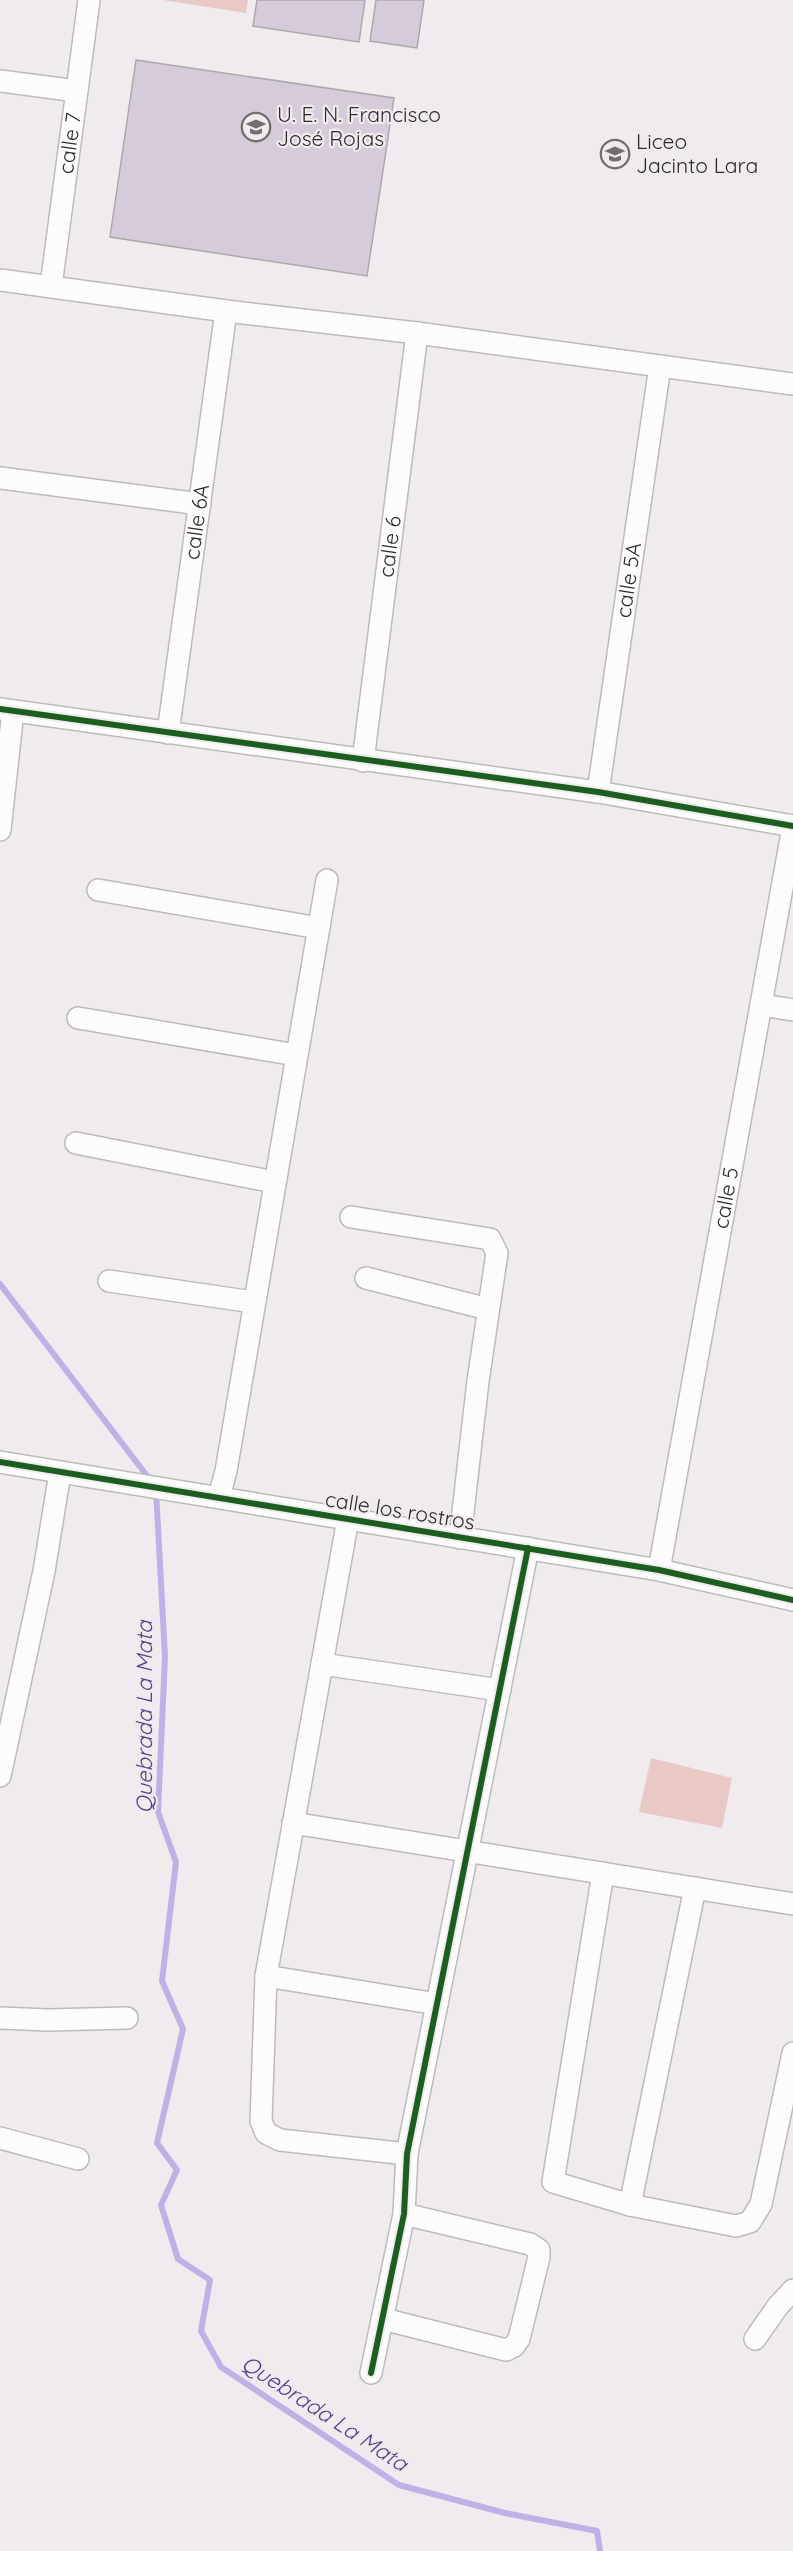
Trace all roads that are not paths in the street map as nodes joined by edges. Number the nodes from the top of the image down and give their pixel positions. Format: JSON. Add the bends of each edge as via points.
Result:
{"nodes":[{"id":1,"x":89,"y":0,"type":"edge"},
{"id":2,"x":0,"y":81,"type":"edge"},
{"id":3,"x":77,"y":91,"type":"junction"},
{"id":4,"x":0,"y":280,"type":"edge"},
{"id":5,"x":51,"y":286,"type":"junction"},
{"id":6,"x":226,"y":311,"type":"junction"},
{"id":7,"x":417,"y":333,"type":"junction"},
{"id":8,"x":660,"y":366,"type":"junction"},
{"id":9,"x":793,"y":384,"type":"edge"},
{"id":10,"x":0,"y":478,"type":"edge"},
{"id":11,"x":200,"y":504,"type":"junction"},
{"id":12,"x":7,"y":710,"type":"edge"},
{"id":13,"x":168,"y":733,"type":"junction"},
{"id":14,"x":363,"y":760,"type":"junction"},
{"id":15,"x":598,"y":792,"type":"junction"},
{"id":16,"x":793,"y":826,"type":"edge"},
{"id":17,"x":0,"y":830,"type":"edge"},
{"id":18,"x":327,"y":880,"type":"dead end"},
{"id":19,"x":98,"y":890,"type":"dead end"},
{"id":20,"x":319,"y":928,"type":"junction"},
{"id":21,"x":762,"y":1005,"type":"junction"},
{"id":22,"x":793,"y":1010,"type":"edge"},
{"id":23,"x":78,"y":1018,"type":"dead end"},
{"id":24,"x":296,"y":1055,"type":"junction"},
{"id":25,"x":76,"y":1143,"type":"dead end"},
{"id":26,"x":274,"y":1182,"type":"junction"},
{"id":27,"x":351,"y":1217,"type":"dead end"},
{"id":28,"x":366,"y":1278,"type":"dead end"},
{"id":29,"x":109,"y":1281,"type":"dead end"},
{"id":30,"x":253,"y":1302,"type":"junction"},
{"id":31,"x":488,"y":1309,"type":"junction"},
{"id":32,"x":0,"y":1462,"type":"edge"},
{"id":33,"x":60,"y":1473,"type":"junction"},
{"id":34,"x":219,"y":1497,"type":"junction"},
{"id":35,"x":348,"y":1519,"type":"junction"},
{"id":36,"x":460,"y":1538,"type":"junction"},
{"id":37,"x":528,"y":1548,"type":"junction"},
{"id":38,"x":659,"y":1570,"type":"junction"},
{"id":39,"x":793,"y":1600,"type":"edge"},
{"id":40,"x":322,"y":1664,"type":"junction"},
{"id":41,"x":500,"y":1690,"type":"junction"},
{"id":42,"x":0,"y":1776,"type":"edge"},
{"id":43,"x":293,"y":1823,"type":"junction"},
{"id":44,"x":467,"y":1851,"type":"junction"},
{"id":45,"x":603,"y":1873,"type":"junction"},
{"id":46,"x":695,"y":1888,"type":"junction"},
{"id":47,"x":793,"y":1904,"type":"edge"},
{"id":48,"x":266,"y":1976,"type":"junction"},
{"id":49,"x":437,"y":2004,"type":"junction"},
{"id":50,"x":0,"y":2018,"type":"edge"},
{"id":51,"x":127,"y":2018,"type":"dead end"},
{"id":52,"x":793,"y":2053,"type":"edge"},
{"id":53,"x":0,"y":2138,"type":"edge"},
{"id":54,"x":407,"y":2154,"type":"junction"},
{"id":55,"x":78,"y":2159,"type":"dead end"},
{"id":56,"x":630,"y":2205,"type":"junction"},
{"id":57,"x":404,"y":2214,"type":"junction"},
{"id":58,"x":793,"y":2290,"type":"edge"},
{"id":59,"x":383,"y":2319,"type":"junction"},
{"id":60,"x":755,"y":2339,"type":"dead end"},
{"id":61,"x":371,"y":2373,"type":"dead end"}],
"edges":[{"from":1,"to":3,"type":"street","name":"calle 7"},
{"from":2,"to":3,"type":"street"},
{"from":3,"to":5,"type":"street","name":"calle 7"},
{"from":4,"to":5,"type":"street"},
{"from":5,"to":6,"type":"street"},
{"from":6,"to":7,"type":"street"},
{"from":6,"to":11,"type":"street","name":"calle 6A"},
{"from":7,"to":8,"type":"street"},
{"from":7,"to":14,"type":"street","name":"calle 6"},
{"from":8,"to":9,"type":"street"},
{"from":8,"to":15,"type":"street","name":"calle 5A"},
{"from":10,"to":11,"type":"street"},
{"from":11,"to":13,"type":"street","name":"calle 6A"},
{"from":12,"to":13,"type":"street"},
{"from":12,"to":17,"type":"street"},
{"from":13,"to":14,"type":"street"},
{"from":14,"to":15,"type":"street"},
{"from":15,"to":16,"type":"street"},
{"from":16,"to":21,"type":"street","name":"calle 5"},
{"from":18,"to":20,"type":"street"},
{"from":19,"to":20,"type":"street"},
{"from":20,"to":24,"type":"street"},
{"from":21,"to":22,"type":"street"},
{"from":21,"to":38,"type":"street","name":"calle 5"},
{"from":23,"to":24,"type":"street"},
{"from":24,"to":26,"type":"street"},
{"from":25,"to":26,"type":"street"},
{"from":26,"to":30,"type":"street"},
{"from":27,"to":31,"type":"street","via":[[490,1239],[497,1253]]},
{"from":28,"to":31,"type":"street"},
{"from":29,"to":30,"type":"street"},
{"from":30,"to":34,"type":"street"},
{"from":31,"to":36,"type":"street"},
{"from":32,"to":33,"type":"street","name":"calle los rostros"},
{"from":33,"to":34,"type":"street","name":"calle los rostros"},
{"from":33,"to":42,"type":"street","via":[[44,1570]]},
{"from":34,"to":35,"type":"street","name":"calle los rostros"},
{"from":35,"to":36,"type":"street","name":"calle los rostros"},
{"from":35,"to":40,"type":"street"},
{"from":36,"to":37,"type":"street","name":"calle los rostros"},
{"from":37,"to":38,"type":"street","name":"calle los rostros"},
{"from":37,"to":41,"type":"street"},
{"from":38,"to":39,"type":"street","name":"calle los rostros"},
{"from":40,"to":41,"type":"street"},
{"from":40,"to":43,"type":"street"},
{"from":41,"to":44,"type":"street"},
{"from":43,"to":44,"type":"street"},
{"from":43,"to":48,"type":"street"},
{"from":44,"to":45,"type":"street"},
{"from":44,"to":49,"type":"street"},
{"from":45,"to":46,"type":"street"},
{"from":45,"to":56,"type":"street","via":[[553,2182]]},
{"from":46,"to":47,"type":"street"},
{"from":46,"to":56,"type":"street"},
{"from":48,"to":49,"type":"street"},
{"from":48,"to":54,"type":"street","via":[[261,2121],[266,2133],[279,2140]]},
{"from":49,"to":54,"type":"street"},
{"from":50,"to":51,"type":"street"},
{"from":52,"to":56,"type":"street","via":[[761,2204],[750,2222],[736,2226]]},
{"from":53,"to":55,"type":"street"},
{"from":54,"to":57,"type":"street"},
{"from":57,"to":59,"type":"street"},
{"from":57,"to":59,"type":"street","via":[[530,2244],[538,2250],[539,2257],[519,2339],[506,2350]]},
{"from":58,"to":60,"type":"street"},
{"from":59,"to":61,"type":"street"}]}
